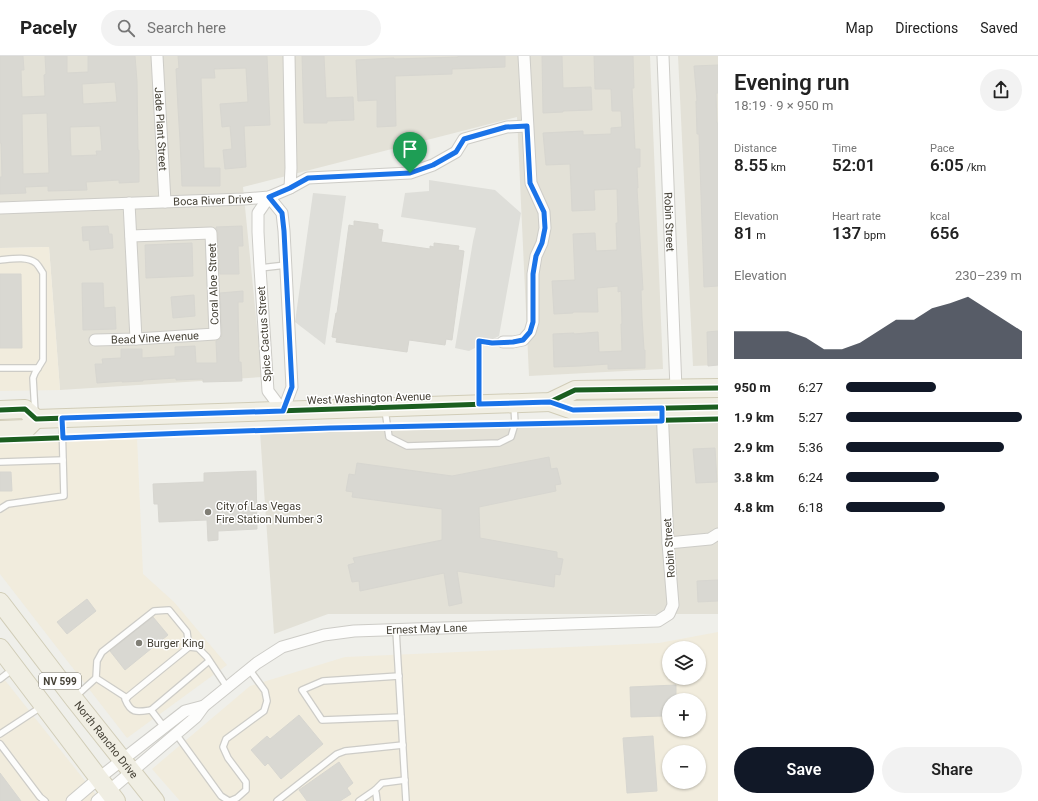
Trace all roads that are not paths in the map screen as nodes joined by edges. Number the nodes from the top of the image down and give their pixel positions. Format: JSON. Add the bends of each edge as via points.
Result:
{"nodes":[{"id":1,"x":158,"y":56,"type":"edge"},
{"id":2,"x":289,"y":56,"type":"edge"},
{"id":3,"x":524,"y":56,"type":"edge"},
{"id":4,"x":663,"y":56,"type":"edge"},
{"id":5,"x":527,"y":126,"type":"junction"},
{"id":6,"x":290,"y":188,"type":"junction"},
{"id":7,"x":269,"y":197,"type":"junction"},
{"id":8,"x":165,"y":202,"type":"junction"},
{"id":9,"x":129,"y":203,"type":"junction"},
{"id":10,"x":0,"y":208,"type":"edge"},
{"id":11,"x":131,"y":236,"type":"junction"},
{"id":12,"x":0,"y":260,"type":"edge"},
{"id":13,"x":286,"y":266,"type":"junction"},
{"id":14,"x":260,"y":268,"type":"junction"},
{"id":15,"x":215,"y":334,"type":"joint"},
{"id":16,"x":136,"y":339,"type":"junction"},
{"id":17,"x":95,"y":340,"type":"dead end"},
{"id":18,"x":503,"y":342,"type":"joint"},
{"id":19,"x":0,"y":368,"type":"edge"},
{"id":20,"x":38,"y":368,"type":"junction"},
{"id":21,"x":718,"y":388,"type":"edge"},
{"id":22,"x":676,"y":389,"type":"junction"},
{"id":23,"x":718,"y":397,"type":"edge"},
{"id":24,"x":550,"y":402,"type":"junction"},
{"id":25,"x":514,"y":403,"type":"junction"},
{"id":26,"x":479,"y":404,"type":"junction"},
{"id":27,"x":718,"y":407,"type":"edge"},
{"id":28,"x":385,"y":408,"type":"junction"},
{"id":29,"x":662,"y":408,"type":"junction"},
{"id":30,"x":0,"y":410,"type":"edge"},
{"id":31,"x":573,"y":410,"type":"junction"},
{"id":32,"x":283,"y":411,"type":"junction"},
{"id":33,"x":62,"y":418,"type":"junction"},
{"id":34,"x":36,"y":419,"type":"junction"},
{"id":35,"x":0,"y":430,"type":"edge"},
{"id":36,"x":63,"y":460,"type":"junction"},
{"id":37,"x":0,"y":462,"type":"edge"},
{"id":38,"x":0,"y":509,"type":"edge"},
{"id":39,"x":718,"y":534,"type":"edge"},
{"id":40,"x":668,"y":543,"type":"junction"},
{"id":41,"x":0,"y":602,"type":"edge"},
{"id":42,"x":669,"y":614,"type":"joint"},
{"id":43,"x":396,"y":630,"type":"junction"},
{"id":44,"x":189,"y":647,"type":"junction"},
{"id":45,"x":0,"y":648,"type":"edge"},
{"id":46,"x":209,"y":661,"type":"junction"},
{"id":47,"x":15,"y":668,"type":"junction"},
{"id":48,"x":249,"y":669,"type":"junction"},
{"id":49,"x":399,"y":676,"type":"junction"},
{"id":50,"x":96,"y":678,"type":"junction"},
{"id":51,"x":0,"y":679,"type":"edge"},
{"id":52,"x":227,"y":687,"type":"junction"},
{"id":53,"x":127,"y":698,"type":"junction"},
{"id":54,"x":74,"y":699,"type":"junction"},
{"id":55,"x":44,"y":705,"type":"junction"},
{"id":56,"x":204,"y":706,"type":"junction"},
{"id":57,"x":152,"y":710,"type":"junction"},
{"id":58,"x":401,"y":717,"type":"junction"},
{"id":59,"x":164,"y":728,"type":"junction"},
{"id":60,"x":0,"y":734,"type":"edge"},
{"id":61,"x":176,"y":734,"type":"junction"},
{"id":62,"x":0,"y":744,"type":"edge"},
{"id":63,"x":403,"y":745,"type":"junction"},
{"id":64,"x":127,"y":766,"type":"junction"},
{"id":65,"x":405,"y":780,"type":"junction"},
{"id":66,"x":375,"y":790,"type":"junction"},
{"id":67,"x":105,"y":793,"type":"edge"},
{"id":68,"x":40,"y":797,"type":"junction"},
{"id":69,"x":34,"y":801,"type":"edge"},
{"id":70,"x":46,"y":801,"type":"edge"},
{"id":71,"x":72,"y":801,"type":"edge"},
{"id":72,"x":155,"y":801,"type":"edge"},
{"id":73,"x":229,"y":801,"type":"edge"},
{"id":74,"x":277,"y":801,"type":"edge"},
{"id":75,"x":359,"y":801,"type":"edge"},
{"id":76,"x":377,"y":801,"type":"edge"},
{"id":77,"x":406,"y":801,"type":"edge"}],
"edges":[{"from":1,"to":8,"type":"street","name":"Jade Plant Street"},
{"from":2,"to":6,"type":"street"},
{"from":3,"to":5,"type":"street"},
{"from":4,"to":22,"type":"street","name":"Robin Street"},
{"from":5,"to":6,"type":"street","name":"Boca River Drive","via":[[506,127],[464,139],[456,152],[433,165],[410,173],[308,178]]},
{"from":5,"to":18,"type":"street","via":[[530,183],[544,212],[545,228],[533,274],[533,322],[530,332],[523,340]]},
{"from":6,"to":7,"type":"street","name":"Boca River Drive"},
{"from":7,"to":8,"type":"street","name":"Boca River Drive"},
{"from":7,"to":13,"type":"street","via":[[282,213]]},
{"from":7,"to":14,"type":"street","name":"Spice Cactus Street","via":[[258,213]]},
{"from":8,"to":9,"type":"street","name":"Boca River Drive"},
{"from":9,"to":10,"type":"street","name":"Boca River Drive"},
{"from":9,"to":11,"type":"street"},
{"from":11,"to":15,"type":"street","name":"Coral Aloe Street","via":[[211,233]]},
{"from":11,"to":16,"type":"street"},
{"from":12,"to":20,"type":"lane","via":[[24,259],[35,262],[44,273],[43,360]]},
{"from":13,"to":14,"type":"lane"},
{"from":13,"to":32,"type":"street","via":[[292,387]]},
{"from":14,"to":32,"type":"street","name":"Spice Cactus Street","via":[[268,390]]},
{"from":15,"to":16,"type":"street","name":"Bead Vine Avenue"},
{"from":16,"to":17,"type":"street","name":"Bead Vine Avenue"},
{"from":18,"to":26,"type":"lane","via":[[479,341]]},
{"from":19,"to":20,"type":"lane"},
{"from":20,"to":34,"type":"lane","via":[[33,378]]},
{"from":21,"to":22,"type":"main road","name":"West Washington Avenue"},
{"from":22,"to":24,"type":"main road","name":"West Washington Avenue","via":[[575,390]]},
{"from":22,"to":31,"type":"main road","via":[[658,398],[607,401]]},
{"from":23,"to":29,"type":"main road","via":[[675,399]]},
{"from":24,"to":25,"type":"main road","name":"West Washington Avenue"},
{"from":24,"to":31,"type":"main road","name":"West Washington Avenue"},
{"from":25,"to":26,"type":"main road","name":"West Washington Avenue"},
{"from":25,"to":28,"type":"lane","via":[[515,424],[511,437],[499,443],[407,446],[389,437]]},
{"from":26,"to":28,"type":"main road","name":"West Washington Avenue"},
{"from":27,"to":29,"type":"main road","name":"West Washington Avenue"},
{"from":28,"to":32,"type":"main road","name":"West Washington Avenue"},
{"from":29,"to":31,"type":"main road","name":"West Washington Avenue"},
{"from":29,"to":40,"type":"street","name":"Robin Street"},
{"from":30,"to":34,"type":"main road","via":[[25,409]]},
{"from":32,"to":33,"type":"main road","name":"West Washington Avenue"},
{"from":33,"to":34,"type":"main road","name":"West Washington Avenue"},
{"from":33,"to":36,"type":"lane"},
{"from":34,"to":35,"type":"main road","via":[[26,429]]},
{"from":36,"to":37,"type":"lane"},
{"from":36,"to":38,"type":"lane","via":[[64,496],[8,504]]},
{"from":39,"to":40,"type":"street","via":[[710,539]]},
{"from":40,"to":42,"type":"street","name":"Robin Street","via":[[673,605]]},
{"from":41,"to":54,"type":"main road","name":"North Rancho Drive","number":"NV 599"},
{"from":42,"to":43,"type":"street","name":"Ernest May Lane","via":[[658,621]]},
{"from":43,"to":48,"type":"street","name":"Ernest May Lane","via":[[324,635],[282,647]]},
{"from":43,"to":49,"type":"lane"},
{"from":44,"to":46,"type":"lane","via":[[198,648]]},
{"from":44,"to":50,"type":"lane","via":[[187,632],[169,610],[154,611],[102,652],[97,661]]},
{"from":44,"to":53,"type":"lane"},
{"from":45,"to":47,"type":"main road","number":"NV 599"},
{"from":46,"to":52,"type":"lane"},
{"from":46,"to":57,"type":"lane"},
{"from":47,"to":51,"type":"lane"},
{"from":47,"to":55,"type":"main road","number":"NV 599"},
{"from":48,"to":52,"type":"street","name":"Ernest May Lane"},
{"from":48,"to":73,"type":"lane","via":[[265,691],[267,701],[264,711],[226,739],[223,747],[228,758],[246,782],[246,790]]},
{"from":49,"to":58,"type":"lane"},
{"from":49,"to":58,"type":"lane","via":[[323,680],[302,690],[322,720]]},
{"from":50,"to":53,"type":"lane"},
{"from":50,"to":54,"type":"lane"},
{"from":52,"to":56,"type":"street","name":"Ernest May Lane"},
{"from":53,"to":57,"type":"lane","via":[[125,699],[128,707],[136,712]]},
{"from":54,"to":64,"type":"main road","name":"North Rancho Drive","number":"NV 599"},
{"from":55,"to":60,"type":"lane"},
{"from":55,"to":67,"type":"main road","number":"NV 599"},
{"from":56,"to":59,"type":"street","name":"Ernest May Lane","via":[[185,711]]},
{"from":56,"to":61,"type":"street","name":"Ernest May Lane","via":[[196,718]]},
{"from":57,"to":59,"type":"lane"},
{"from":58,"to":63,"type":"lane"},
{"from":59,"to":64,"type":"street","name":"Ernest May Lane"},
{"from":61,"to":64,"type":"street","name":"Ernest May Lane"},
{"from":61,"to":73,"type":"lane","via":[[221,796]]},
{"from":62,"to":68,"type":"lane"},
{"from":63,"to":65,"type":"lane"},
{"from":63,"to":74,"type":"lane","via":[[337,754]]},
{"from":64,"to":67,"type":"street","name":"Ernest May Lane"},
{"from":64,"to":67,"type":"street","name":"Ernest May Lane"},
{"from":64,"to":72,"type":"main road","name":"North Rancho Drive","number":"NV 599"},
{"from":65,"to":66,"type":"lane","via":[[382,783]]},
{"from":65,"to":77,"type":"lane"},
{"from":66,"to":75,"type":"lane"},
{"from":66,"to":76,"type":"lane"},
{"from":67,"to":71,"type":"street","name":"Ernest May Lane"},
{"from":68,"to":69,"type":"lane"},
{"from":68,"to":70,"type":"lane"}]}
